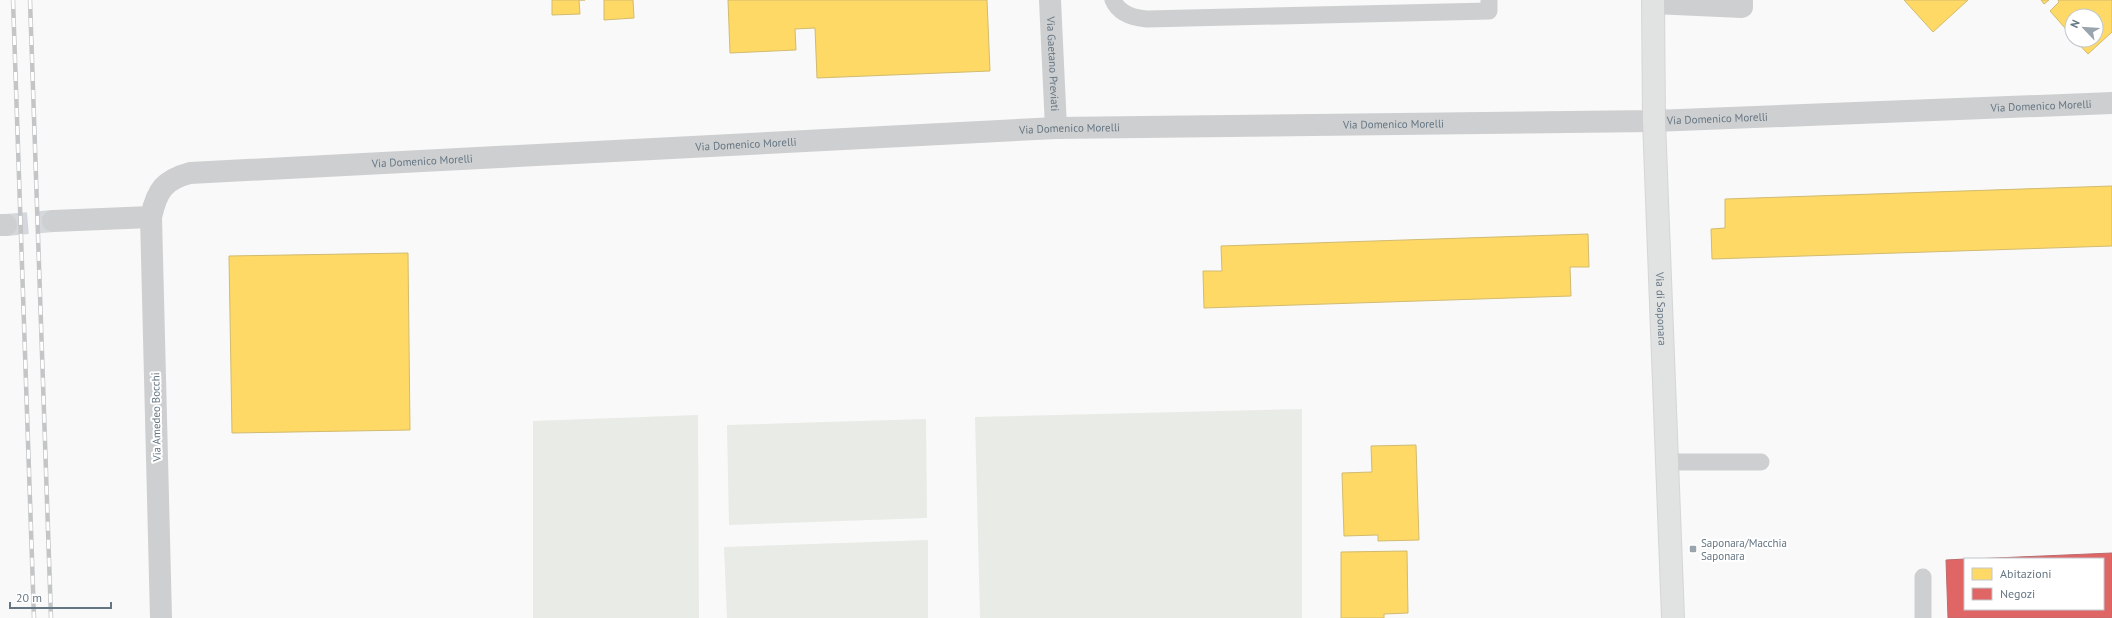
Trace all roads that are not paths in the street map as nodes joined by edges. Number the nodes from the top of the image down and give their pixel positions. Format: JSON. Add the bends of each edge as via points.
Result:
{"nodes":[{"id":1,"x":1050,"y":0,"type":"edge"},
{"id":2,"x":1113,"y":0,"type":"edge"},
{"id":3,"x":1489,"y":0,"type":"edge"},
{"id":4,"x":1742,"y":0,"type":"edge"},
{"id":5,"x":1653,"y":1,"type":"edge"},
{"id":6,"x":2112,"y":103,"type":"edge"},
{"id":7,"x":1654,"y":121,"type":"junction"},
{"id":8,"x":1056,"y":128,"type":"junction"},
{"id":9,"x":151,"y":217,"type":"junction"},
{"id":10,"x":53,"y":221,"type":"tunnel mouth"},
{"id":11,"x":1667,"y":462,"type":"junction"},
{"id":12,"x":1761,"y":462,"type":"dead end"},
{"id":13,"x":1923,"y":577,"type":"dead end"},
{"id":14,"x":161,"y":618,"type":"edge"},
{"id":15,"x":1673,"y":618,"type":"edge"},
{"id":16,"x":1923,"y":618,"type":"edge"}],
"edges":[{"from":1,"to":8,"type":"street","name":"Via Gaetano Previati"},
{"from":2,"to":3,"type":"lane","via":[[1120,11],[1147,19],[1489,11]]},
{"from":4,"to":5,"type":"street","via":[[1742,7]]},
{"from":5,"to":7,"type":"street","name":"Via di Saponara"},
{"from":6,"to":7,"type":"street","name":"Via Domenico Morelli"},
{"from":7,"to":8,"type":"street","name":"Via Domenico Morelli"},
{"from":7,"to":11,"type":"street","name":"Via di Saponara"},
{"from":8,"to":9,"type":"street","name":"Via Domenico Morelli","via":[[190,173],[176,177],[163,186]]},
{"from":9,"to":10,"type":"street"},
{"from":9,"to":14,"type":"street","name":"Via Amedeo Bocchi"},
{"from":11,"to":12,"type":"lane"},
{"from":11,"to":15,"type":"street","name":"Via di Saponara"},
{"from":13,"to":16,"type":"lane"}]}
